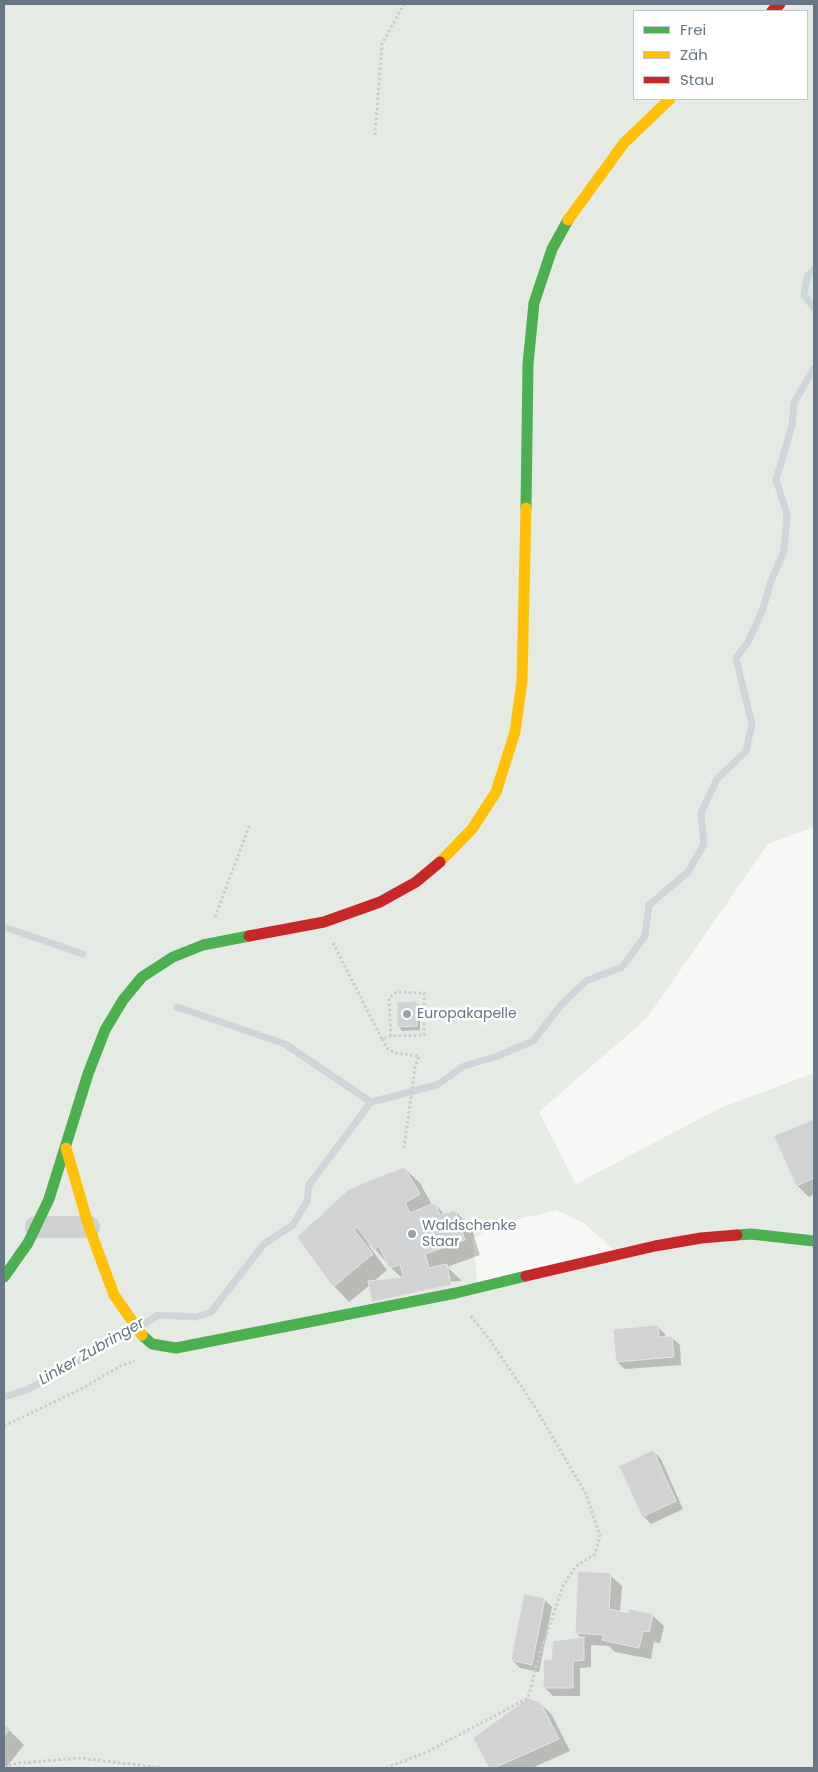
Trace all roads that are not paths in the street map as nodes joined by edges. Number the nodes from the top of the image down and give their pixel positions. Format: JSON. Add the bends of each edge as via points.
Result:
{"nodes":[{"id":1,"x":669,"y":100,"type":"edge"},
{"id":2,"x":66,"y":1148,"type":"junction"},
{"id":3,"x":36,"y":1227,"type":"junction"},
{"id":4,"x":89,"y":1228,"type":"junction"},
{"id":5,"x":814,"y":1241,"type":"edge"},
{"id":6,"x":4,"y":1277,"type":"edge"}],
"edges":[{"from":1,"to":2,"type":"main road","via":[[624,143],[574,209],[552,249],[534,303],[528,364],[522,681],[515,732],[496,792],[458,846],[430,871],[380,902],[324,922],[203,945],[180,953],[142,977],[105,1030],[92,1061]]},
{"from":2,"to":3,"type":"main road"},
{"from":2,"to":4,"type":"main road"},
{"from":3,"to":4,"type":"street"},
{"from":3,"to":6,"type":"main road"},
{"from":4,"to":5,"type":"main road","via":[[114,1295],[129,1320],[152,1344],[176,1348],[456,1293],[701,1238],[751,1234]]}]}
